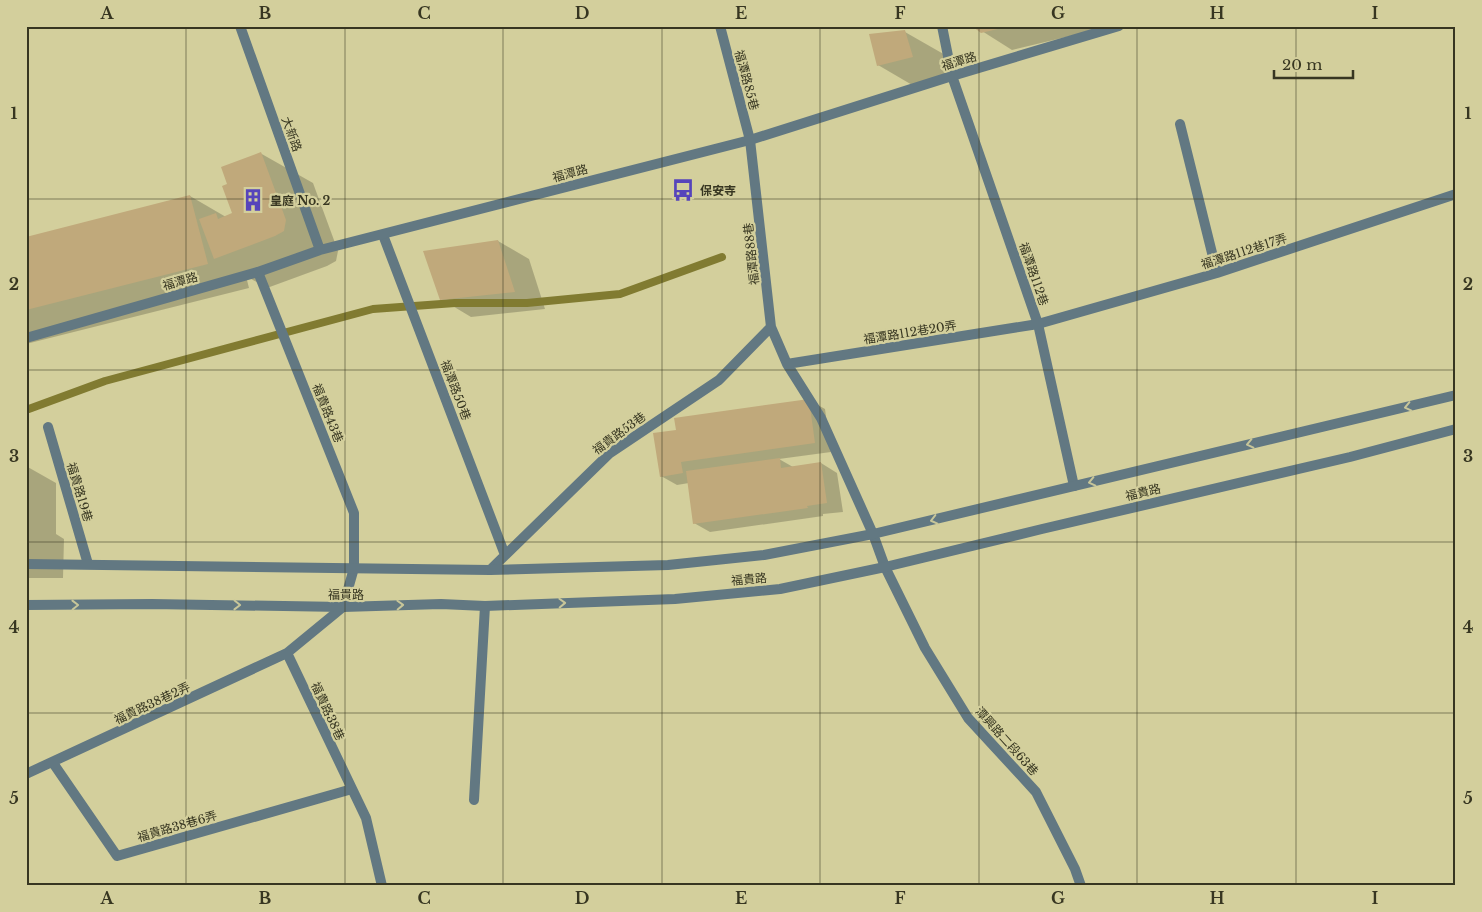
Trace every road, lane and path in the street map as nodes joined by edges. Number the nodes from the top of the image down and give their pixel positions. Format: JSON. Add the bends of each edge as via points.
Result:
{"nodes":[{"id":1,"x":240,"y":26,"type":"edge"},
{"id":2,"x":720,"y":26,"type":"edge"},
{"id":3,"x":942,"y":26,"type":"edge"},
{"id":4,"x":1119,"y":26,"type":"edge"},
{"id":5,"x":952,"y":76,"type":"junction"},
{"id":6,"x":1180,"y":124,"type":"dead end"},
{"id":7,"x":750,"y":140,"type":"junction"},
{"id":8,"x":1456,"y":194,"type":"edge"},
{"id":9,"x":383,"y":235,"type":"junction"},
{"id":10,"x":320,"y":250,"type":"junction"},
{"id":11,"x":258,"y":272,"type":"junction"},
{"id":12,"x":1217,"y":274,"type":"junction"},
{"id":13,"x":1038,"y":324,"type":"junction"},
{"id":14,"x":772,"y":327,"type":"junction"},
{"id":15,"x":26,"y":338,"type":"edge"},
{"id":16,"x":787,"y":364,"type":"junction"},
{"id":17,"x":1456,"y":395,"type":"edge"},
{"id":18,"x":48,"y":427,"type":"dead end"},
{"id":19,"x":1456,"y":429,"type":"edge"},
{"id":20,"x":1074,"y":486,"type":"junction"},
{"id":21,"x":873,"y":534,"type":"junction"},
{"id":22,"x":505,"y":555,"type":"junction"},
{"id":23,"x":26,"y":564,"type":"edge"},
{"id":24,"x":88,"y":564,"type":"junction"},
{"id":25,"x":885,"y":567,"type":"junction"},
{"id":26,"x":354,"y":568,"type":"junction"},
{"id":27,"x":490,"y":570,"type":"junction"},
{"id":28,"x":26,"y":605,"type":"edge"},
{"id":29,"x":485,"y":606,"type":"junction"},
{"id":30,"x":343,"y":607,"type":"junction"},
{"id":31,"x":287,"y":653,"type":"junction"},
{"id":32,"x":53,"y":763,"type":"junction"},
{"id":33,"x":26,"y":774,"type":"edge"},
{"id":34,"x":352,"y":789,"type":"junction"},
{"id":35,"x":474,"y":800,"type":"dead end"},
{"id":36,"x":382,"y":886,"type":"edge"},
{"id":37,"x":1080,"y":886,"type":"edge"}],
"edges":[{"from":1,"to":10,"type":"street","name":"大新路"},
{"from":2,"to":7,"type":"street","name":"福潭路85巷"},
{"from":3,"to":5,"type":"street","name":"福潭路112巷"},
{"from":4,"to":5,"type":"street","name":"福潭路"},
{"from":5,"to":7,"type":"street","name":"福潭路"},
{"from":5,"to":13,"type":"street","name":"福潭路112巷"},
{"from":6,"to":12,"type":"street"},
{"from":7,"to":9,"type":"street","name":"福潭路"},
{"from":7,"to":14,"type":"street","name":"福潭路88巷"},
{"from":8,"to":12,"type":"street","name":"福潭路112巷17弄"},
{"from":9,"to":10,"type":"street","name":"福潭路"},
{"from":9,"to":22,"type":"street","name":"福潭路50巷"},
{"from":10,"to":11,"type":"street","name":"福潭路"},
{"from":11,"to":15,"type":"street","name":"福潭路"},
{"from":11,"to":26,"type":"street","name":"福貴路43巷","via":[[354,513]]},
{"from":12,"to":13,"type":"street","name":"福潭路112巷17弄"},
{"from":13,"to":16,"type":"street","name":"福潭路112巷20弄"},
{"from":13,"to":20,"type":"street","name":"福潭路112巷"},
{"from":14,"to":16,"type":"street","name":"福潭路88巷"},
{"from":14,"to":22,"type":"street","name":"福貴路53巷","via":[[718,380],[610,453]]},
{"from":16,"to":21,"type":"street","name":"福潭路88巷","via":[[821,418]]},
{"from":17,"to":20,"type":"street","name":"福貴路","one_way":true},
{"from":18,"to":24,"type":"street","name":"福貴路19巷"},
{"from":19,"to":25,"type":"street","name":"福貴路"},
{"from":20,"to":21,"type":"street","name":"福貴路","one_way":true},
{"from":21,"to":25,"type":"street","name":"潭興路二段63巷"},
{"from":21,"to":27,"type":"street","name":"福貴路","via":[[764,555],[668,565]]},
{"from":22,"to":27,"type":"street","name":"福貴路53巷"},
{"from":23,"to":24,"type":"street","name":"福貴路"},
{"from":24,"to":26,"type":"street","name":"福貴路"},
{"from":29,"to":25,"type":"street","name":"福貴路","one_way":true,"via":[[675,599],[751,592]]},
{"from":25,"to":37,"type":"street","name":"潭興路二段63巷","via":[[925,648],[968,718],[1036,792],[1075,869]]},
{"from":26,"to":27,"type":"street","name":"福貴路"},
{"from":26,"to":30,"type":"street"},
{"from":28,"to":30,"type":"street","name":"福貴路","one_way":true},
{"from":30,"to":29,"type":"street","name":"福貴路","one_way":true},
{"from":29,"to":35,"type":"street"},
{"from":30,"to":31,"type":"street"},
{"from":31,"to":32,"type":"street","name":"福貴路38巷2弄"},
{"from":31,"to":34,"type":"street","name":"福貴路38巷"},
{"from":32,"to":33,"type":"street","name":"福貴路38巷2弄"},
{"from":32,"to":34,"type":"street","name":"福貴路38巷6弄","via":[[117,856]]},
{"from":34,"to":36,"type":"street","name":"福貴路38巷","via":[[366,818]]}]}
